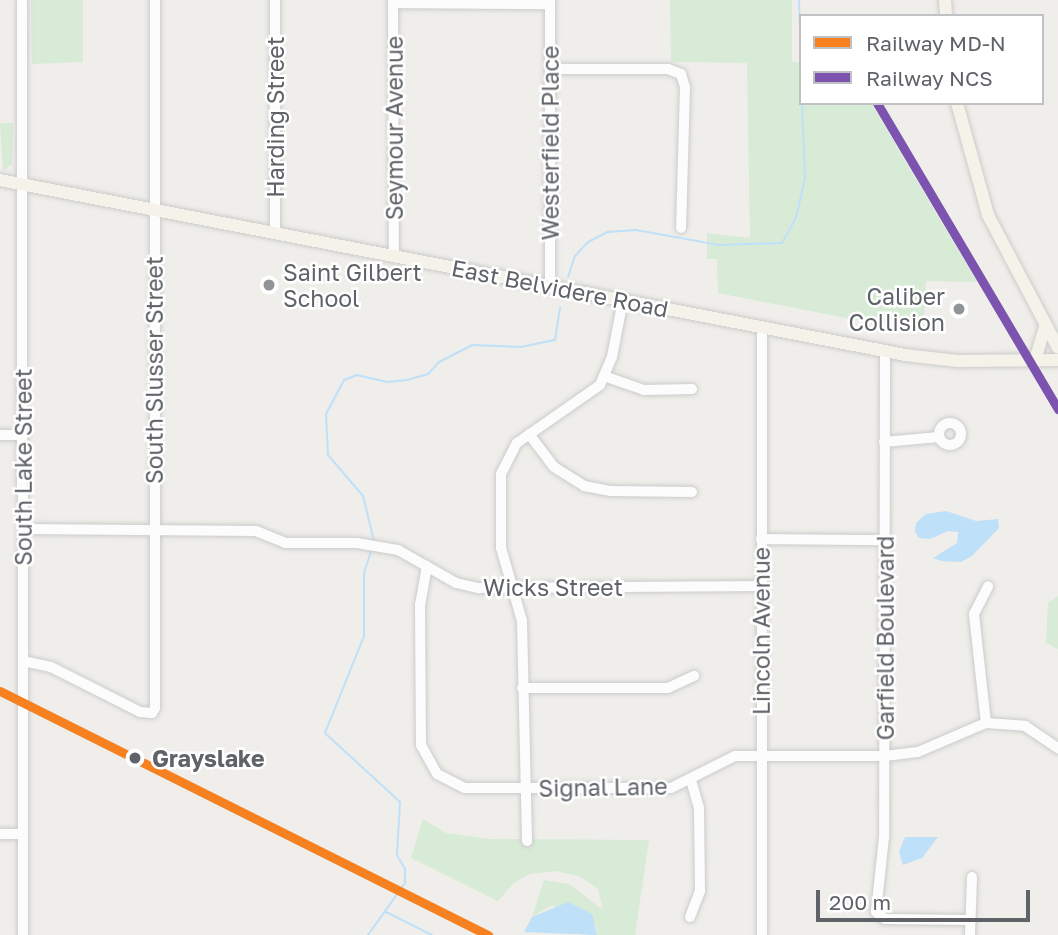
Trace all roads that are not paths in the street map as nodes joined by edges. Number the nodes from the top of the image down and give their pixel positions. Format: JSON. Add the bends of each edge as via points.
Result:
{"nodes":[{"id":1,"x":22,"y":0,"type":"edge"},
{"id":2,"x":155,"y":0,"type":"edge"},
{"id":3,"x":275,"y":0,"type":"edge"},
{"id":4,"x":393,"y":2,"type":"edge"},
{"id":5,"x":550,"y":2,"type":"edge"},
{"id":6,"x":550,"y":69,"type":"junction"},
{"id":7,"x":958,"y":105,"type":"edge"},
{"id":8,"x":0,"y":180,"type":"edge"},
{"id":9,"x":22,"y":185,"type":"junction"},
{"id":10,"x":155,"y":210,"type":"junction"},
{"id":11,"x":681,"y":229,"type":"dead end"},
{"id":12,"x":275,"y":233,"type":"junction"},
{"id":13,"x":394,"y":256,"type":"junction"},
{"id":14,"x":550,"y":286,"type":"junction"},
{"id":15,"x":623,"y":300,"type":"junction"},
{"id":16,"x":762,"y":327,"type":"junction"},
{"id":17,"x":1045,"y":327,"type":"junction"},
{"id":18,"x":1058,"y":348,"type":"edge"},
{"id":19,"x":885,"y":352,"type":"junction"},
{"id":20,"x":1035,"y":360,"type":"junction"},
{"id":21,"x":1058,"y":360,"type":"edge"},
{"id":22,"x":604,"y":376,"type":"junction"},
{"id":23,"x":692,"y":389,"type":"dead end"},
{"id":24,"x":529,"y":434,"type":"junction"},
{"id":25,"x":0,"y":435,"type":"edge"},
{"id":26,"x":23,"y":435,"type":"junction"},
{"id":27,"x":939,"y":437,"type":"dead end"},
{"id":28,"x":884,"y":442,"type":"junction"},
{"id":29,"x":692,"y":492,"type":"dead end"},
{"id":30,"x":23,"y":529,"type":"junction"},
{"id":31,"x":155,"y":531,"type":"junction"},
{"id":32,"x":761,"y":540,"type":"junction"},
{"id":33,"x":885,"y":540,"type":"junction"},
{"id":34,"x":427,"y":566,"type":"junction"},
{"id":35,"x":761,"y":586,"type":"junction"},
{"id":36,"x":988,"y":586,"type":"dead end"},
{"id":37,"x":513,"y":588,"type":"junction"},
{"id":38,"x":23,"y":661,"type":"junction"},
{"id":39,"x":694,"y":676,"type":"dead end"},
{"id":40,"x":522,"y":688,"type":"junction"},
{"id":41,"x":986,"y":723,"type":"junction"},
{"id":42,"x":1058,"y":748,"type":"edge"},
{"id":43,"x":885,"y":756,"type":"junction"},
{"id":44,"x":761,"y":757,"type":"junction"},
{"id":45,"x":691,"y":780,"type":"junction"},
{"id":46,"x":522,"y":789,"type":"junction"},
{"id":47,"x":0,"y":834,"type":"edge"},
{"id":48,"x":23,"y":834,"type":"junction"},
{"id":49,"x":527,"y":841,"type":"dead end"},
{"id":50,"x":972,"y":877,"type":"dead end"},
{"id":51,"x":690,"y":917,"type":"dead end"},
{"id":52,"x":970,"y":920,"type":"junction"},
{"id":53,"x":23,"y":935,"type":"edge"},
{"id":54,"x":762,"y":935,"type":"edge"},
{"id":55,"x":970,"y":935,"type":"edge"}],
"edges":[{"from":1,"to":9,"type":"street","name":"South Lake Street"},
{"from":2,"to":10,"type":"street","name":"South Slusser Street"},
{"from":3,"to":12,"type":"street","name":"Harding Street"},
{"from":4,"to":5,"type":"street"},
{"from":4,"to":13,"type":"street","name":"Seymour Avenue"},
{"from":5,"to":6,"type":"street","name":"Westerfield Place"},
{"from":6,"to":11,"type":"street","via":[[668,69],[681,75],[685,87]]},
{"from":6,"to":14,"type":"street","name":"Westerfield Place"},
{"from":7,"to":17,"type":"main road","via":[[988,215]]},
{"from":8,"to":9,"type":"main road","name":"East Belvidere Road"},
{"from":9,"to":10,"type":"main road","name":"East Belvidere Road"},
{"from":9,"to":26,"type":"street","name":"South Lake Street"},
{"from":10,"to":12,"type":"main road","name":"East Belvidere Road"},
{"from":10,"to":31,"type":"street","name":"South Slusser Street"},
{"from":12,"to":13,"type":"main road","name":"East Belvidere Road"},
{"from":13,"to":14,"type":"main road","name":"East Belvidere Road"},
{"from":14,"to":15,"type":"main road","name":"East Belvidere Road"},
{"from":15,"to":16,"type":"main road","name":"East Belvidere Road"},
{"from":15,"to":22,"type":"street"},
{"from":16,"to":19,"type":"main road","name":"East Belvidere Road"},
{"from":16,"to":32,"type":"street","name":"Lincoln Avenue"},
{"from":17,"to":18,"type":"main road"},
{"from":17,"to":20,"type":"main road"},
{"from":19,"to":20,"type":"main road","name":"East Belvidere Road","via":[[958,361]]},
{"from":19,"to":28,"type":"street","name":"Garfield Boulevard"},
{"from":20,"to":21,"type":"main road","name":"East Belvidere Road"},
{"from":22,"to":23,"type":"street","via":[[644,390]]},
{"from":22,"to":24,"type":"street","via":[[583,400]]},
{"from":24,"to":29,"type":"street","via":[[554,467],[584,486],[610,491]]},
{"from":24,"to":37,"type":"street","via":[[511,450],[501,474],[501,548]]},
{"from":25,"to":26,"type":"street"},
{"from":26,"to":30,"type":"street","name":"South Lake Street"},
{"from":27,"to":28,"type":"street"},
{"from":28,"to":33,"type":"street","name":"Garfield Boulevard"},
{"from":30,"to":31,"type":"street","name":"Wicks Street"},
{"from":30,"to":38,"type":"street","name":"South Lake Street"},
{"from":31,"to":34,"type":"street","name":"Wicks Street","via":[[256,531],[285,543],[357,543],[398,550]]},
{"from":31,"to":38,"type":"street","name":"South Slusser Street","via":[[156,701],[146,714],[51,667]]},
{"from":32,"to":33,"type":"street"},
{"from":32,"to":35,"type":"street","name":"Lincoln Avenue"},
{"from":33,"to":43,"type":"street","name":"Garfield Boulevard"},
{"from":34,"to":37,"type":"street","name":"Wicks Street","via":[[467,587]]},
{"from":34,"to":46,"type":"street","name":"Signal Lane","via":[[420,604],[421,733],[426,757],[437,774],[454,785]]},
{"from":35,"to":37,"type":"street","name":"Wicks Street"},
{"from":35,"to":44,"type":"street","name":"Lincoln Avenue"},
{"from":36,"to":41,"type":"street","via":[[974,614]]},
{"from":37,"to":40,"type":"street","via":[[522,621]]},
{"from":38,"to":48,"type":"street","name":"South Lake Street"},
{"from":39,"to":40,"type":"street","via":[[668,688]]},
{"from":40,"to":46,"type":"street"},
{"from":41,"to":42,"type":"street","via":[[1025,726]]},
{"from":41,"to":43,"type":"street","name":"Signal Lane","via":[[918,752]]},
{"from":43,"to":44,"type":"street","name":"Signal Lane"},
{"from":43,"to":52,"type":"street","name":"Garfield Boulevard","via":[[884,837],[875,906],[885,919]]},
{"from":44,"to":45,"type":"street","name":"Signal Lane","via":[[735,756]]},
{"from":44,"to":54,"type":"street","name":"Lincoln Avenue"},
{"from":45,"to":46,"type":"street","name":"Signal Lane","via":[[657,789]]},
{"from":45,"to":51,"type":"street","via":[[699,808],[700,891]]},
{"from":46,"to":49,"type":"street"},
{"from":47,"to":48,"type":"street"},
{"from":48,"to":53,"type":"street","name":"South Lake Street"},
{"from":50,"to":52,"type":"street"},
{"from":52,"to":55,"type":"street"}]}
